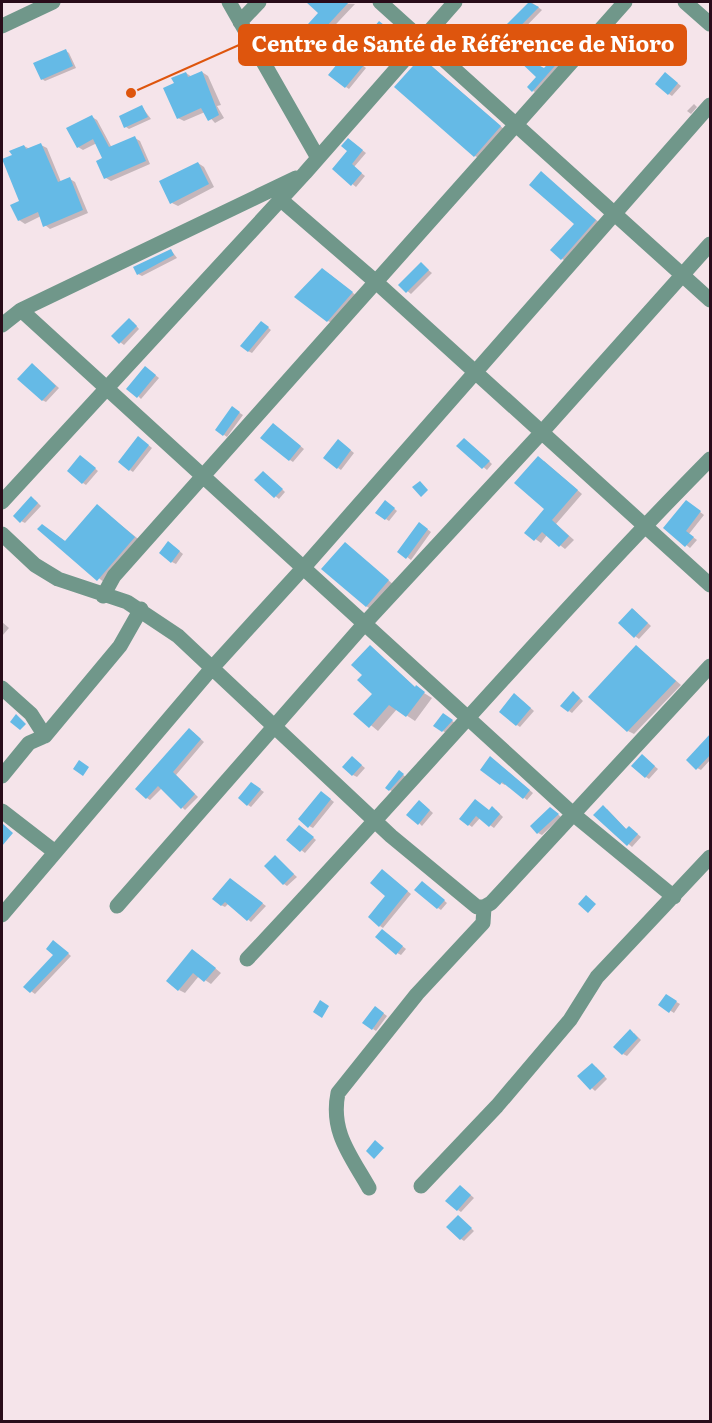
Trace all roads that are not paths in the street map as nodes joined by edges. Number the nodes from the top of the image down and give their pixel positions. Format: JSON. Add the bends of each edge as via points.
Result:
{"nodes":[{"id":1,"x":51,"y":2,"type":"edge"},
{"id":2,"x":229,"y":2,"type":"edge"},
{"id":3,"x":259,"y":2,"type":"edge"},
{"id":4,"x":380,"y":2,"type":"edge"},
{"id":5,"x":455,"y":2,"type":"edge"},
{"id":6,"x":625,"y":2,"type":"edge"},
{"id":7,"x":685,"y":2,"type":"edge"},
{"id":8,"x":240,"y":22,"type":"junction"},
{"id":9,"x":711,"y":24,"type":"edge"},
{"id":10,"x":2,"y":26,"type":"edge"},
{"id":11,"x":423,"y":41,"type":"junction"},
{"id":12,"x":711,"y":105,"type":"edge"},
{"id":13,"x":517,"y":124,"type":"junction"},
{"id":14,"x":318,"y":158,"type":"junction"},
{"id":15,"x":305,"y":173,"type":"junction"},
{"id":16,"x":280,"y":199,"type":"junction"},
{"id":17,"x":614,"y":211,"type":"junction"},
{"id":18,"x":711,"y":244,"type":"edge"},
{"id":19,"x":683,"y":276,"type":"junction"},
{"id":20,"x":376,"y":282,"type":"junction"},
{"id":21,"x":711,"y":300,"type":"edge"},
{"id":22,"x":21,"y":310,"type":"junction"},
{"id":23,"x":3,"y":322,"type":"edge"},
{"id":24,"x":474,"y":371,"type":"junction"},
{"id":25,"x":107,"y":386,"type":"junction"},
{"id":26,"x":542,"y":432,"type":"junction"},
{"id":27,"x":711,"y":459,"type":"edge"},
{"id":28,"x":204,"y":475,"type":"junction"},
{"id":29,"x":2,"y":502,"type":"edge"},
{"id":30,"x":645,"y":525,"type":"junction"},
{"id":31,"x":2,"y":534,"type":"edge"},
{"id":32,"x":304,"y":566,"type":"junction"},
{"id":33,"x":711,"y":585,"type":"edge"},
{"id":34,"x":103,"y":596,"type":"junction"},
{"id":35,"x":141,"y":609,"type":"junction"},
{"id":36,"x":366,"y":622,"type":"junction"},
{"id":37,"x":711,"y":666,"type":"edge"},
{"id":38,"x":212,"y":668,"type":"junction"},
{"id":39,"x":2,"y":688,"type":"edge"},
{"id":40,"x":469,"y":717,"type":"junction"},
{"id":41,"x":274,"y":727,"type":"junction"},
{"id":42,"x":45,"y":736,"type":"junction"},
{"id":43,"x":2,"y":776,"type":"edge"},
{"id":44,"x":2,"y":811,"type":"edge"},
{"id":45,"x":573,"y":814,"type":"junction"},
{"id":46,"x":376,"y":822,"type":"junction"},
{"id":47,"x":55,"y":852,"type":"junction"},
{"id":48,"x":711,"y":857,"type":"edge"},
{"id":49,"x":674,"y":897,"type":"junction"},
{"id":50,"x":117,"y":906,"type":"dead end"},
{"id":51,"x":484,"y":908,"type":"junction"},
{"id":52,"x":2,"y":915,"type":"edge"},
{"id":53,"x":247,"y":959,"type":"dead end"},
{"id":54,"x":421,"y":1186,"type":"dead end"},
{"id":55,"x":369,"y":1188,"type":"dead end"}],
"edges":[{"from":1,"to":10,"type":"street"},
{"from":2,"to":8,"type":"street"},
{"from":3,"to":8,"type":"street"},
{"from":4,"to":11,"type":"street"},
{"from":5,"to":11,"type":"street"},
{"from":6,"to":13,"type":"street"},
{"from":7,"to":9,"type":"street"},
{"from":8,"to":14,"type":"street"},
{"from":11,"to":13,"type":"street"},
{"from":11,"to":14,"type":"street"},
{"from":12,"to":17,"type":"street"},
{"from":13,"to":17,"type":"street"},
{"from":13,"to":20,"type":"street"},
{"from":14,"to":15,"type":"street"},
{"from":15,"to":16,"type":"street"},
{"from":15,"to":22,"type":"street"},
{"from":16,"to":20,"type":"street"},
{"from":16,"to":25,"type":"street"},
{"from":17,"to":19,"type":"street"},
{"from":17,"to":24,"type":"street"},
{"from":18,"to":19,"type":"street"},
{"from":19,"to":21,"type":"street"},
{"from":19,"to":26,"type":"street"},
{"from":20,"to":24,"type":"street"},
{"from":20,"to":28,"type":"street"},
{"from":22,"to":23,"type":"street"},
{"from":22,"to":25,"type":"street"},
{"from":24,"to":26,"type":"street"},
{"from":24,"to":32,"type":"street"},
{"from":25,"to":28,"type":"street"},
{"from":25,"to":29,"type":"street"},
{"from":26,"to":30,"type":"street"},
{"from":26,"to":36,"type":"street"},
{"from":27,"to":30,"type":"street"},
{"from":28,"to":32,"type":"street"},
{"from":28,"to":34,"type":"street","via":[[114,576]]},
{"from":30,"to":33,"type":"street"},
{"from":30,"to":40,"type":"street"},
{"from":31,"to":34,"type":"street","via":[[35,565],[58,579]]},
{"from":32,"to":36,"type":"street"},
{"from":32,"to":38,"type":"street"},
{"from":34,"to":35,"type":"street"},
{"from":35,"to":38,"type":"street"},
{"from":35,"to":42,"type":"street","via":[[120,645]]},
{"from":36,"to":40,"type":"street"},
{"from":36,"to":41,"type":"street"},
{"from":37,"to":45,"type":"street"},
{"from":38,"to":41,"type":"street"},
{"from":38,"to":47,"type":"street"},
{"from":39,"to":42,"type":"street","via":[[31,714]]},
{"from":40,"to":45,"type":"street"},
{"from":40,"to":46,"type":"street"},
{"from":41,"to":46,"type":"street"},
{"from":41,"to":50,"type":"street"},
{"from":42,"to":43,"type":"street","via":[[29,743]]},
{"from":44,"to":47,"type":"street"},
{"from":45,"to":49,"type":"street"},
{"from":45,"to":51,"type":"street"},
{"from":46,"to":51,"type":"street","via":[[477,908]]},
{"from":46,"to":53,"type":"street"},
{"from":47,"to":52,"type":"street"},
{"from":48,"to":49,"type":"street"},
{"from":49,"to":54,"type":"street","via":[[597,977],[570,1020],[497,1106]]},
{"from":51,"to":55,"type":"street","via":[[483,922],[417,994],[338,1093],[334,1111],[340,1136]]}]}
